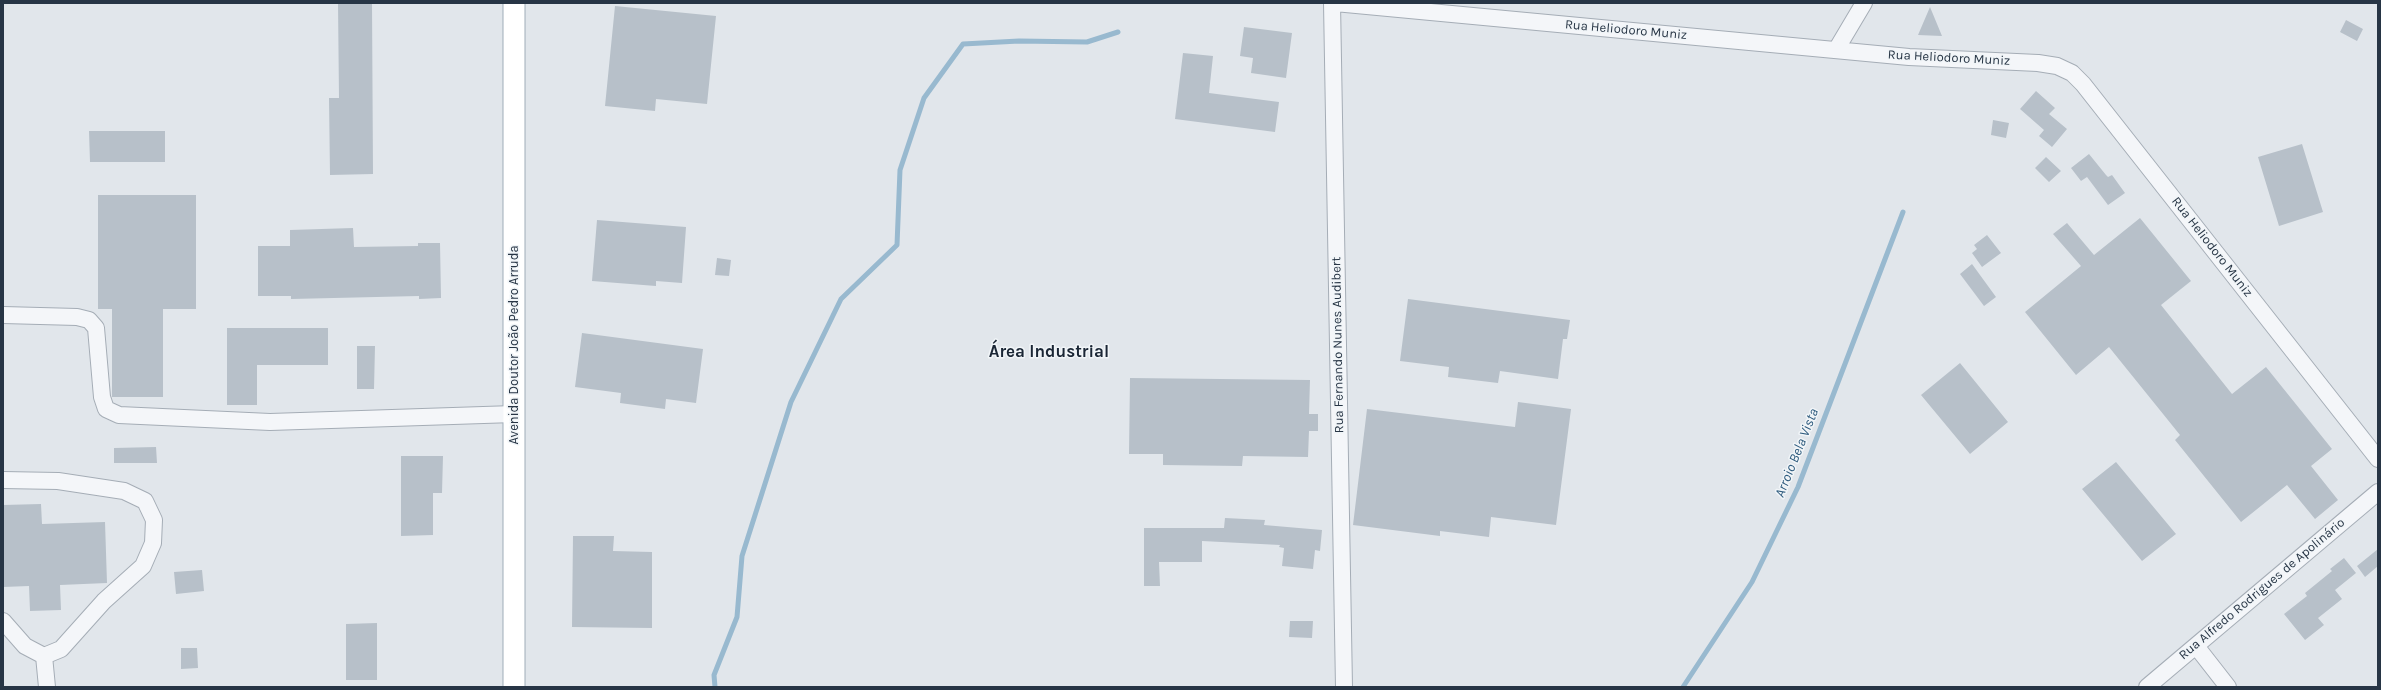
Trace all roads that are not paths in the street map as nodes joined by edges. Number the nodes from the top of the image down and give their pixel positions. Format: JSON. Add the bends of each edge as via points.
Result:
{"nodes":[{"id":1,"x":514,"y":3,"type":"edge"},
{"id":2,"x":1333,"y":3,"type":"edge"},
{"id":3,"x":1864,"y":3,"type":"edge"},
{"id":4,"x":1836,"y":50,"type":"junction"},
{"id":5,"x":3,"y":315,"type":"edge"},
{"id":6,"x":514,"y":414,"type":"junction"},
{"id":7,"x":2378,"y":459,"type":"edge"},
{"id":8,"x":3,"y":480,"type":"edge"},
{"id":9,"x":2378,"y":492,"type":"edge"},
{"id":10,"x":3,"y":621,"type":"edge"},
{"id":11,"x":2196,"y":646,"type":"junction"},
{"id":12,"x":44,"y":656,"type":"junction"},
{"id":13,"x":47,"y":687,"type":"edge"},
{"id":14,"x":514,"y":687,"type":"edge"},
{"id":15,"x":1344,"y":687,"type":"edge"},
{"id":16,"x":2147,"y":687,"type":"edge"},
{"id":17,"x":2228,"y":687,"type":"edge"}],
"edges":[{"from":1,"to":6,"type":"main road","name":"Avenida Doutor João Pedro Arruda"},
{"from":2,"to":4,"type":"street","name":"Rua Heliodoro Muniz"},
{"from":2,"to":15,"type":"street","name":"Rua Fernando Nunes Audibert"},
{"from":3,"to":4,"type":"street"},
{"from":4,"to":7,"type":"street","name":"Rua Heliodoro Muniz","via":[[1909,57],[2038,63],[2057,66],[2072,73]]},
{"from":5,"to":6,"type":"street","via":[[77,317],[89,320],[96,328],[102,398],[106,409],[119,415],[270,422]]},
{"from":6,"to":14,"type":"main road","name":"Avenida Doutor João Pedro Arruda"},
{"from":8,"to":12,"type":"street","via":[[58,481],[124,491],[144,501],[154,520],[153,543],[143,566],[104,601],[61,649]]},
{"from":9,"to":11,"type":"street","name":"Rua Alfredo Rodrigues de Apolinário"},
{"from":10,"to":12,"type":"street","via":[[25,646]]},
{"from":11,"to":16,"type":"street","name":"Rua Alfredo Rodrigues de Apolinário"},
{"from":11,"to":17,"type":"street"},
{"from":12,"to":13,"type":"street"}]}
